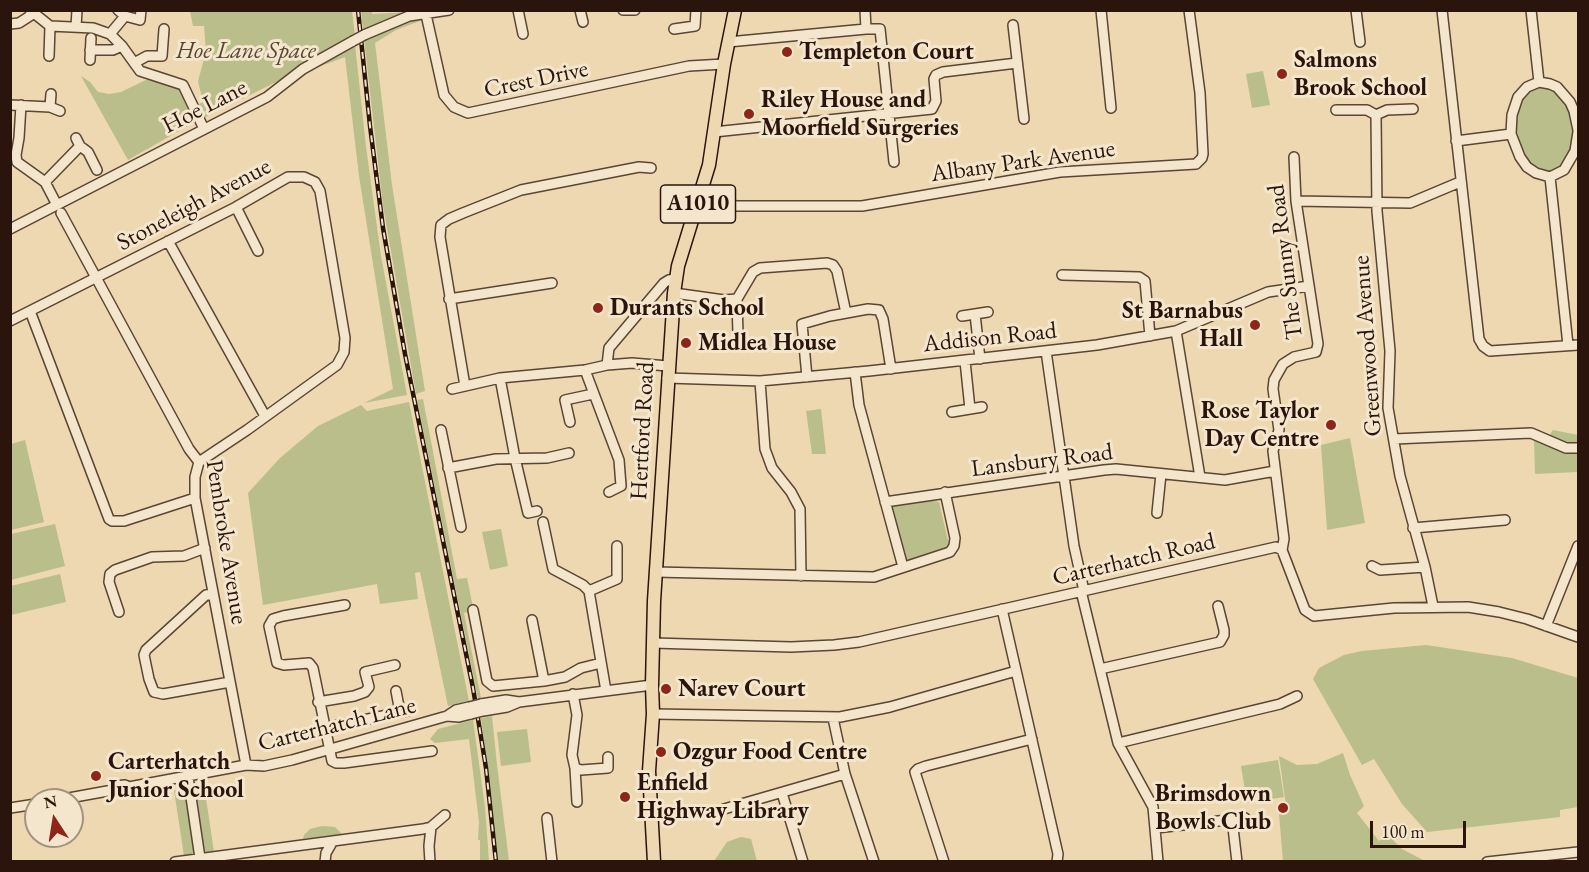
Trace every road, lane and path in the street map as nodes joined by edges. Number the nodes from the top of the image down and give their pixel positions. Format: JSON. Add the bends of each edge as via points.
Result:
{"nodes":[{"id":1,"x":77,"y":10,"type":"edge"},
{"id":2,"x":141,"y":10,"type":"edge"},
{"id":3,"x":449,"y":10,"type":"edge"},
{"id":4,"x":518,"y":10,"type":"edge"},
{"id":5,"x":580,"y":10,"type":"edge"},
{"id":6,"x":623,"y":10,"type":"edge"},
{"id":7,"x":635,"y":10,"type":"edge"},
{"id":8,"x":696,"y":10,"type":"edge"},
{"id":9,"x":735,"y":10,"type":"edge"},
{"id":10,"x":865,"y":10,"type":"edge"},
{"id":11,"x":1101,"y":10,"type":"edge"},
{"id":12,"x":1189,"y":10,"type":"edge"},
{"id":13,"x":1356,"y":10,"type":"edge"},
{"id":14,"x":1442,"y":10,"type":"edge"},
{"id":15,"x":1531,"y":10,"type":"edge"},
{"id":16,"x":32,"y":12,"type":"edge"},
{"id":17,"x":425,"y":12,"type":"edge"},
{"id":18,"x":121,"y":13,"type":"edge"},
{"id":19,"x":583,"y":22,"type":"dead end"},
{"id":20,"x":10,"y":24,"type":"edge"},
{"id":21,"x":1013,"y":25,"type":"dead end"},
{"id":22,"x":50,"y":26,"type":"junction"},
{"id":23,"x":76,"y":27,"type":"junction"},
{"id":24,"x":164,"y":29,"type":"dead end"},
{"id":25,"x":674,"y":29,"type":"dead end"},
{"id":26,"x":866,"y":29,"type":"junction"},
{"id":27,"x":110,"y":34,"type":"junction"},
{"id":28,"x":524,"y":34,"type":"dead end"},
{"id":29,"x":91,"y":38,"type":"dead end"},
{"id":30,"x":728,"y":42,"type":"junction"},
{"id":31,"x":1360,"y":42,"type":"dead end"},
{"id":32,"x":122,"y":46,"type":"junction"},
{"id":33,"x":49,"y":56,"type":"dead end"},
{"id":34,"x":134,"y":63,"type":"junction"},
{"id":35,"x":1017,"y":63,"type":"junction"},
{"id":36,"x":724,"y":64,"type":"junction"},
{"id":37,"x":1539,"y":82,"type":"junction"},
{"id":38,"x":51,"y":94,"type":"dead end"},
{"id":39,"x":10,"y":105,"type":"edge"},
{"id":40,"x":21,"y":105,"type":"junction"},
{"id":41,"x":1111,"y":108,"type":"dead end"},
{"id":42,"x":1335,"y":110,"type":"dead end"},
{"id":43,"x":1413,"y":110,"type":"dead end"},
{"id":44,"x":889,"y":114,"type":"junction"},
{"id":45,"x":1376,"y":115,"type":"junction"},
{"id":46,"x":1024,"y":119,"type":"dead end"},
{"id":47,"x":1578,"y":125,"type":"edge"},
{"id":48,"x":204,"y":129,"type":"junction"},
{"id":49,"x":1578,"y":131,"type":"edge"},
{"id":50,"x":714,"y":132,"type":"junction"},
{"id":51,"x":1511,"y":134,"type":"junction"},
{"id":52,"x":1456,"y":141,"type":"junction"},
{"id":53,"x":1294,"y":157,"type":"dead end"},
{"id":54,"x":894,"y":162,"type":"dead end"},
{"id":55,"x":14,"y":164,"type":"edge"},
{"id":56,"x":651,"y":168,"type":"dead end"},
{"id":57,"x":97,"y":170,"type":"dead end"},
{"id":58,"x":1550,"y":177,"type":"junction"},
{"id":59,"x":45,"y":182,"type":"junction"},
{"id":60,"x":1460,"y":182,"type":"junction"},
{"id":61,"x":699,"y":201,"type":"junction"},
{"id":62,"x":1296,"y":201,"type":"junction"},
{"id":63,"x":1377,"y":202,"type":"junction"},
{"id":64,"x":236,"y":207,"type":"junction"},
{"id":65,"x":59,"y":209,"type":"junction"},
{"id":66,"x":10,"y":229,"type":"edge"},
{"id":67,"x":168,"y":241,"type":"junction"},
{"id":68,"x":258,"y":251,"type":"dead end"},
{"id":69,"x":1062,"y":275,"type":"dead end"},
{"id":70,"x":96,"y":278,"type":"junction"},
{"id":71,"x":675,"y":279,"type":"junction"},
{"id":72,"x":552,"y":283,"type":"dead end"},
{"id":73,"x":1309,"y":286,"type":"junction"},
{"id":74,"x":674,"y":293,"type":"junction"},
{"id":75,"x":449,"y":299,"type":"junction"},
{"id":76,"x":737,"y":299,"type":"junction"},
{"id":77,"x":30,"y":311,"type":"junction"},
{"id":78,"x":988,"y":312,"type":"dead end"},
{"id":79,"x":846,"y":313,"type":"junction"},
{"id":80,"x":975,"y":314,"type":"junction"},
{"id":81,"x":962,"y":316,"type":"dead end"},
{"id":82,"x":10,"y":321,"type":"edge"},
{"id":83,"x":1176,"y":331,"type":"junction"},
{"id":84,"x":738,"y":335,"type":"dead end"},
{"id":85,"x":1150,"y":336,"type":"junction"},
{"id":86,"x":1568,"y":345,"type":"junction"},
{"id":87,"x":1578,"y":345,"type":"edge"},
{"id":88,"x":1046,"y":351,"type":"junction"},
{"id":89,"x":980,"y":359,"type":"junction"},
{"id":90,"x":965,"y":361,"type":"junction"},
{"id":91,"x":607,"y":365,"type":"junction"},
{"id":92,"x":891,"y":369,"type":"junction"},
{"id":93,"x":585,"y":370,"type":"junction"},
{"id":94,"x":668,"y":372,"type":"junction"},
{"id":95,"x":855,"y":372,"type":"junction"},
{"id":96,"x":807,"y":377,"type":"junction"},
{"id":97,"x":500,"y":378,"type":"junction"},
{"id":98,"x":760,"y":381,"type":"junction"},
{"id":99,"x":465,"y":386,"type":"junction"},
{"id":100,"x":452,"y":389,"type":"dead end"},
{"id":101,"x":593,"y":394,"type":"junction"},
{"id":102,"x":982,"y":407,"type":"dead end"},
{"id":103,"x":970,"y":409,"type":"junction"},
{"id":104,"x":952,"y":412,"type":"dead end"},
{"id":105,"x":265,"y":416,"type":"junction"},
{"id":106,"x":570,"y":422,"type":"dead end"},
{"id":107,"x":441,"y":430,"type":"dead end"},
{"id":108,"x":1394,"y":438,"type":"junction"},
{"id":109,"x":1578,"y":448,"type":"edge"},
{"id":110,"x":569,"y":453,"type":"dead end"},
{"id":111,"x":515,"y":458,"type":"junction"},
{"id":112,"x":198,"y":462,"type":"junction"},
{"id":113,"x":448,"y":468,"type":"junction"},
{"id":114,"x":1275,"y":471,"type":"junction"},
{"id":115,"x":1161,"y":474,"type":"junction"},
{"id":116,"x":1064,"y":476,"type":"junction"},
{"id":117,"x":1200,"y":477,"type":"junction"},
{"id":118,"x":609,"y":492,"type":"dead end"},
{"id":119,"x":945,"y":492,"type":"junction"},
{"id":120,"x":195,"y":498,"type":"junction"},
{"id":121,"x":885,"y":502,"type":"junction"},
{"id":122,"x":537,"y":511,"type":"dead end"},
{"id":123,"x":1157,"y":513,"type":"dead end"},
{"id":124,"x":1505,"y":519,"type":"dead end"},
{"id":125,"x":543,"y":522,"type":"dead end"},
{"id":126,"x":461,"y":527,"type":"dead end"},
{"id":127,"x":1413,"y":528,"type":"junction"},
{"id":128,"x":617,"y":546,"type":"dead end"},
{"id":129,"x":1578,"y":546,"type":"edge"},
{"id":130,"x":205,"y":548,"type":"junction"},
{"id":131,"x":1282,"y":550,"type":"junction"},
{"id":132,"x":1372,"y":566,"type":"dead end"},
{"id":133,"x":903,"y":567,"type":"junction"},
{"id":134,"x":1425,"y":567,"type":"junction"},
{"id":135,"x":655,"y":572,"type":"junction"},
{"id":136,"x":801,"y":576,"type":"junction"},
{"id":137,"x":589,"y":591,"type":"junction"},
{"id":138,"x":1084,"y":591,"type":"junction"},
{"id":139,"x":213,"y":594,"type":"junction"},
{"id":140,"x":345,"y":605,"type":"dead end"},
{"id":141,"x":1218,"y":606,"type":"dead end"},
{"id":142,"x":1433,"y":606,"type":"junction"},
{"id":143,"x":1002,"y":609,"type":"junction"},
{"id":144,"x":473,"y":610,"type":"dead end"},
{"id":145,"x":119,"y":612,"type":"dead end"},
{"id":146,"x":532,"y":620,"type":"dead end"},
{"id":147,"x":1546,"y":626,"type":"junction"},
{"id":148,"x":1578,"y":637,"type":"edge"},
{"id":149,"x":653,"y":643,"type":"junction"},
{"id":150,"x":601,"y":663,"type":"junction"},
{"id":151,"x":395,"y":665,"type":"dead end"},
{"id":152,"x":1100,"y":669,"type":"junction"},
{"id":153,"x":1016,"y":671,"type":"junction"},
{"id":154,"x":544,"y":681,"type":"junction"},
{"id":155,"x":230,"y":682,"type":"junction"},
{"id":156,"x":651,"y":685,"type":"junction"},
{"id":157,"x":606,"y":691,"type":"junction"},
{"id":158,"x":396,"y":692,"type":"dead end"},
{"id":159,"x":573,"y":694,"type":"junction"},
{"id":160,"x":1297,"y":696,"type":"dead end"},
{"id":161,"x":318,"y":702,"type":"junction"},
{"id":162,"x":653,"y":714,"type":"junction"},
{"id":163,"x":833,"y":718,"type":"junction"},
{"id":164,"x":325,"y":728,"type":"junction"},
{"id":165,"x":1032,"y":739,"type":"junction"},
{"id":166,"x":1118,"y":744,"type":"junction"},
{"id":167,"x":329,"y":750,"type":"junction"},
{"id":168,"x":432,"y":751,"type":"dead end"},
{"id":169,"x":608,"y":757,"type":"dead end"},
{"id":170,"x":246,"y":765,"type":"junction"},
{"id":171,"x":575,"y":768,"type":"junction"},
{"id":172,"x":845,"y":774,"type":"junction"},
{"id":173,"x":188,"y":777,"type":"junction"},
{"id":174,"x":782,"y":793,"type":"junction"},
{"id":175,"x":84,"y":795,"type":"edge"},
{"id":176,"x":578,"y":802,"type":"dead end"},
{"id":177,"x":724,"y":809,"type":"dead end"},
{"id":178,"x":445,"y":814,"type":"dead end"},
{"id":179,"x":547,"y":818,"type":"dead end"},
{"id":180,"x":1245,"y":818,"type":"dead end"},
{"id":181,"x":1232,"y":819,"type":"junction"},
{"id":182,"x":431,"y":827,"type":"junction"},
{"id":183,"x":1156,"y":828,"type":"junction"},
{"id":184,"x":415,"y":830,"type":"junction"},
{"id":185,"x":333,"y":841,"type":"junction"},
{"id":186,"x":310,"y":844,"type":"junction"},
{"id":187,"x":429,"y":846,"type":"junction"},
{"id":188,"x":1578,"y":852,"type":"edge"},
{"id":189,"x":231,"y":857,"type":"edge"},
{"id":190,"x":200,"y":858,"type":"junction"},
{"id":191,"x":324,"y":860,"type":"edge"},
{"id":192,"x":175,"y":861,"type":"edge"},
{"id":193,"x":430,"y":861,"type":"edge"},
{"id":194,"x":552,"y":861,"type":"edge"},
{"id":195,"x":654,"y":861,"type":"edge"},
{"id":196,"x":803,"y":861,"type":"edge"},
{"id":197,"x":874,"y":861,"type":"edge"},
{"id":198,"x":944,"y":861,"type":"edge"},
{"id":199,"x":1057,"y":861,"type":"edge"},
{"id":200,"x":1158,"y":861,"type":"edge"},
{"id":201,"x":1237,"y":861,"type":"edge"},
{"id":202,"x":1487,"y":861,"type":"edge"}],
"edges":[{"from":1,"to":23,"type":"street"},
{"from":2,"to":18,"type":"street","via":[[140,20]]},
{"from":3,"to":17,"type":"street","name":"Hoe Lane"},
{"from":4,"to":28,"type":"street"},
{"from":5,"to":19,"type":"street"},
{"from":6,"to":7,"type":"street"},
{"from":8,"to":25,"type":"street","via":[[695,26]]},
{"from":9,"to":30,"type":"main road","name":"Hertford Road","number":"A1010"},
{"from":10,"to":26,"type":"street"},
{"from":11,"to":41,"type":"street"},
{"from":12,"to":61,"type":"street","name":"Albany Park Avenue","via":[[1203,154],[1196,164],[1060,172],[862,206],[737,206]]},
{"from":13,"to":31,"type":"street"},
{"from":14,"to":52,"type":"street"},
{"from":15,"to":37,"type":"street"},
{"from":16,"to":20,"type":"street","via":[[19,23]]},
{"from":16,"to":22,"type":"street"},
{"from":17,"to":36,"type":"street","name":"Crest Drive","via":[[444,95],[454,107],[468,113],[689,66]]},
{"from":17,"to":48,"type":"street","name":"Hoe Lane","bridge":true,"via":[[364,34],[303,69],[267,97]]},
{"from":18,"to":27,"type":"street"},
{"from":21,"to":35,"type":"street"},
{"from":22,"to":23,"type":"street"},
{"from":22,"to":33,"type":"street"},
{"from":23,"to":27,"type":"street"},
{"from":24,"to":34,"type":"street","via":[[162,56],[147,56]]},
{"from":26,"to":30,"type":"street"},
{"from":26,"to":44,"type":"street","via":[[880,29]]},
{"from":27,"to":32,"type":"street"},
{"from":29,"to":32,"type":"street","via":[[90,55]]},
{"from":30,"to":36,"type":"main road","name":"Hertford Road","number":"A1010"},
{"from":32,"to":34,"type":"street"},
{"from":34,"to":48,"type":"street","via":[[144,74],[183,85]]},
{"from":35,"to":44,"type":"street","via":[[943,72],[934,80],[936,101],[932,109]]},
{"from":35,"to":46,"type":"street"},
{"from":36,"to":50,"type":"main road","name":"Hertford Road","number":"A1010"},
{"from":37,"to":47,"type":"street","via":[[1563,93]]},
{"from":37,"to":51,"type":"street","via":[[1518,97]]},
{"from":38,"to":40,"type":"street","via":[[55,109]]},
{"from":39,"to":40,"type":"street"},
{"from":40,"to":55,"type":"street"},
{"from":42,"to":45,"type":"street","via":[[1367,110]]},
{"from":43,"to":45,"type":"street","via":[[1387,110]]},
{"from":44,"to":50,"type":"street"},
{"from":44,"to":54,"type":"street"},
{"from":45,"to":63,"type":"street","name":"Greenwood Avenue"},
{"from":47,"to":49,"type":"street"},
{"from":48,"to":65,"type":"street","name":"Hoe Lane"},
{"from":49,"to":58,"type":"street","via":[[1572,160]]},
{"from":50,"to":61,"type":"main road","name":"Hertford Road","number":"A1010"},
{"from":51,"to":52,"type":"street"},
{"from":51,"to":58,"type":"street","via":[[1527,167]]},
{"from":52,"to":60,"type":"street"},
{"from":53,"to":62,"type":"street","name":"The Sunny Road"},
{"from":55,"to":59,"type":"street"},
{"from":56,"to":75,"type":"street","via":[[521,190],[449,219],[441,225],[440,237]]},
{"from":57,"to":59,"type":"street","via":[[78,142]]},
{"from":58,"to":86,"type":"street"},
{"from":59,"to":65,"type":"street","name":"Pembroke Avenue"},
{"from":60,"to":63,"type":"street","via":[[1410,203]]},
{"from":60,"to":86,"type":"street","via":[[1483,346],[1490,351]]},
{"from":61,"to":71,"type":"main road","name":"Hertford Road","number":"A1010"},
{"from":62,"to":63,"type":"street"},
{"from":62,"to":73,"type":"street","name":"The Sunny Road"},
{"from":63,"to":108,"type":"street","name":"Greenwood Avenue","via":[[1390,351],[1388,408]]},
{"from":64,"to":67,"type":"street","name":"Stoneleigh Avenue"},
{"from":64,"to":68,"type":"street"},
{"from":64,"to":105,"type":"street","name":"Stoneleigh Avenue","via":[[288,177],[296,175],[315,182],[320,191],[345,338],[344,352],[337,364]]},
{"from":65,"to":66,"type":"street","name":"Hoe Lane"},
{"from":65,"to":70,"type":"street","name":"Pembroke Avenue"},
{"from":67,"to":70,"type":"street","name":"Stoneleigh Avenue"},
{"from":67,"to":105,"type":"street"},
{"from":69,"to":85,"type":"street","via":[[1139,277],[1145,281]]},
{"from":70,"to":77,"type":"street","name":"Stoneleigh Avenue"},
{"from":70,"to":112,"type":"street","name":"Pembroke Avenue"},
{"from":71,"to":74,"type":"main road","name":"Hertford Road","number":"A1010"},
{"from":71,"to":91,"type":"street","via":[[664,284],[609,348]]},
{"from":72,"to":75,"type":"street"},
{"from":73,"to":83,"type":"street","name":"Addison Road","via":[[1268,292]]},
{"from":73,"to":114,"type":"street","name":"The Sunny Road","via":[[1318,344],[1316,352],[1283,364],[1274,380],[1279,430],[1273,451]]},
{"from":74,"to":76,"type":"street"},
{"from":74,"to":94,"type":"main road","name":"Hertford Road","number":"A1010"},
{"from":75,"to":99,"type":"street"},
{"from":76,"to":79,"type":"street","via":[[753,272],[760,268],[827,263],[837,271]]},
{"from":76,"to":84,"type":"street"},
{"from":77,"to":82,"type":"street","name":"Stoneleigh Avenue"},
{"from":77,"to":120,"type":"street","via":[[109,519],[124,520]]},
{"from":78,"to":80,"type":"street"},
{"from":79,"to":92,"type":"street","via":[[879,310]]},
{"from":79,"to":96,"type":"street","via":[[802,324]]},
{"from":80,"to":81,"type":"street"},
{"from":80,"to":89,"type":"street"},
{"from":83,"to":85,"type":"street","name":"Addison Road"},
{"from":83,"to":117,"type":"street"},
{"from":85,"to":88,"type":"street","name":"Addison Road"},
{"from":86,"to":87,"type":"street"},
{"from":88,"to":89,"type":"street","name":"Addison Road"},
{"from":88,"to":116,"type":"street"},
{"from":89,"to":90,"type":"street","name":"Addison Road"},
{"from":90,"to":92,"type":"street","name":"Addison Road"},
{"from":90,"to":103,"type":"street"},
{"from":91,"to":93,"type":"street","name":"Addison Road"},
{"from":91,"to":94,"type":"street","name":"Addison Road","via":[[632,363]]},
{"from":92,"to":95,"type":"street","name":"Addison Road"},
{"from":93,"to":97,"type":"street","name":"Addison Road"},
{"from":93,"to":101,"type":"street"},
{"from":94,"to":98,"type":"street","name":"Addison Road"},
{"from":94,"to":135,"type":"main road","name":"Hertford Road","number":"A1010"},
{"from":95,"to":96,"type":"street","name":"Addison Road"},
{"from":95,"to":121,"type":"street","via":[[859,405]]},
{"from":96,"to":98,"type":"street","name":"Addison Road"},
{"from":97,"to":99,"type":"street","name":"Addison Road"},
{"from":97,"to":111,"type":"street"},
{"from":98,"to":136,"type":"street","via":[[769,463],[800,509]]},
{"from":99,"to":100,"type":"street","name":"Addison Road"},
{"from":101,"to":106,"type":"street","via":[[565,400]]},
{"from":101,"to":118,"type":"street","via":[[619,460],[621,486]]},
{"from":102,"to":103,"type":"street"},
{"from":103,"to":104,"type":"street"},
{"from":105,"to":112,"type":"street","name":"Stoneleigh Avenue"},
{"from":107,"to":113,"type":"street"},
{"from":108,"to":109,"type":"street","via":[[1531,433],[1566,448]]},
{"from":108,"to":127,"type":"street","name":"Greenwood Avenue"},
{"from":110,"to":111,"type":"street"},
{"from":111,"to":113,"type":"street"},
{"from":111,"to":122,"type":"street","via":[[528,513]]},
{"from":112,"to":120,"type":"street","name":"Pembroke Avenue"},
{"from":113,"to":126,"type":"street"},
{"from":114,"to":117,"type":"street","name":"Lansbury Road","via":[[1225,480]]},
{"from":114,"to":131,"type":"street","name":"The Sunny Road","via":[[1284,538]]},
{"from":115,"to":116,"type":"street","name":"Lansbury Road","via":[[1116,469]]},
{"from":115,"to":117,"type":"street","name":"Lansbury Road"},
{"from":115,"to":123,"type":"street"},
{"from":116,"to":119,"type":"street","name":"Lansbury Road"},
{"from":116,"to":138,"type":"street"},
{"from":119,"to":121,"type":"street","name":"Lansbury Road"},
{"from":119,"to":133,"type":"street","via":[[954,546],[950,552]]},
{"from":120,"to":130,"type":"street","name":"Pembroke Avenue"},
{"from":121,"to":133,"type":"street"},
{"from":124,"to":127,"type":"street"},
{"from":125,"to":137,"type":"street","via":[[551,571]]},
{"from":127,"to":134,"type":"street","name":"Greenwood Avenue"},
{"from":128,"to":137,"type":"street","via":[[617,579]]},
{"from":129,"to":147,"type":"street"},
{"from":130,"to":139,"type":"street","name":"Pembroke Avenue"},
{"from":130,"to":145,"type":"street","via":[[184,556],[152,557],[115,570],[109,582]]},
{"from":131,"to":138,"type":"street","name":"Carterhatch Road","via":[[1276,547]]},
{"from":131,"to":142,"type":"street","via":[[1305,610],[1311,615]]},
{"from":132,"to":134,"type":"street","via":[[1380,570]]},
{"from":133,"to":136,"type":"street","via":[[866,577]]},
{"from":134,"to":142,"type":"street","name":"Greenwood Avenue"},
{"from":135,"to":136,"type":"street"},
{"from":135,"to":149,"type":"main road","name":"Hertford Road","number":"A1010"},
{"from":137,"to":150,"type":"street"},
{"from":138,"to":143,"type":"street","name":"Carterhatch Road"},
{"from":138,"to":152,"type":"street"},
{"from":139,"to":155,"type":"street","name":"Pembroke Avenue"},
{"from":139,"to":155,"type":"street","via":[[206,595],[144,655],[154,692],[163,694]]},
{"from":140,"to":161,"type":"street","via":[[273,619],[269,626],[277,663],[309,663],[313,668]]},
{"from":141,"to":152,"type":"street","via":[[1224,630],[1220,642]]},
{"from":142,"to":147,"type":"street","via":[[1499,612]]},
{"from":143,"to":149,"type":"street","name":"Carterhatch Road","via":[[834,645]]},
{"from":143,"to":153,"type":"street"},
{"from":144,"to":154,"type":"street","via":[[488,681],[493,686]]},
{"from":146,"to":154,"type":"street"},
{"from":147,"to":148,"type":"street"},
{"from":149,"to":156,"type":"main road","name":"Hertford Road","number":"A1010"},
{"from":150,"to":154,"type":"street"},
{"from":150,"to":157,"type":"street"},
{"from":151,"to":161,"type":"street","via":[[363,670],[369,687],[365,692]]},
{"from":152,"to":166,"type":"street"},
{"from":153,"to":163,"type":"street","via":[[890,707]]},
{"from":153,"to":165,"type":"street"},
{"from":155,"to":170,"type":"street","name":"Pembroke Avenue"},
{"from":156,"to":157,"type":"street","name":"Carterhatch Lane"},
{"from":156,"to":162,"type":"main road","name":"Hertford Road","number":"A1010"},
{"from":157,"to":159,"type":"street","name":"Carterhatch Lane"},
{"from":158,"to":164,"type":"street","name":"Carterhatch Lane","via":[[404,712]]},
{"from":159,"to":167,"type":"street","name":"Carterhatch Lane","bridge":true,"via":[[519,702],[506,700],[482,708],[456,710],[447,716]]},
{"from":159,"to":171,"type":"street","via":[[577,715],[572,755]]},
{"from":160,"to":166,"type":"street","via":[[1280,704]]},
{"from":161,"to":164,"type":"street"},
{"from":162,"to":163,"type":"street"},
{"from":162,"to":195,"type":"main road","name":"Hertford Road","number":"A1010","via":[[649,771]]},
{"from":163,"to":172,"type":"street"},
{"from":164,"to":167,"type":"street"},
{"from":165,"to":198,"type":"street","via":[[915,772]]},
{"from":165,"to":199,"type":"street"},
{"from":166,"to":183,"type":"street","via":[[1153,807]]},
{"from":167,"to":168,"type":"street","via":[[336,763]]},
{"from":167,"to":170,"type":"street","name":"Carterhatch Lane","via":[[264,766]]},
{"from":169,"to":171,"type":"street","via":[[608,768]]},
{"from":170,"to":173,"type":"street","name":"Carterhatch Lane"},
{"from":171,"to":176,"type":"street"},
{"from":172,"to":174,"type":"street"},
{"from":172,"to":197,"type":"street"},
{"from":173,"to":175,"type":"street","name":"Carterhatch Lane","via":[[129,787],[128,791]]},
{"from":173,"to":190,"type":"street"},
{"from":174,"to":177,"type":"street"},
{"from":174,"to":196,"type":"street"},
{"from":178,"to":182,"type":"street"},
{"from":179,"to":194,"type":"street"},
{"from":180,"to":181,"type":"street"},
{"from":181,"to":183,"type":"street"},
{"from":181,"to":201,"type":"street"},
{"from":182,"to":184,"type":"street"},
{"from":182,"to":187,"type":"street"},
{"from":183,"to":200,"type":"street"},
{"from":184,"to":185,"type":"street"},
{"from":184,"to":187,"type":"street"},
{"from":185,"to":186,"type":"street"},
{"from":185,"to":191,"type":"street"},
{"from":186,"to":189,"type":"street"},
{"from":186,"to":191,"type":"street"},
{"from":187,"to":193,"type":"street"},
{"from":188,"to":202,"type":"street"},
{"from":189,"to":190,"type":"street"},
{"from":190,"to":192,"type":"street"}]}
